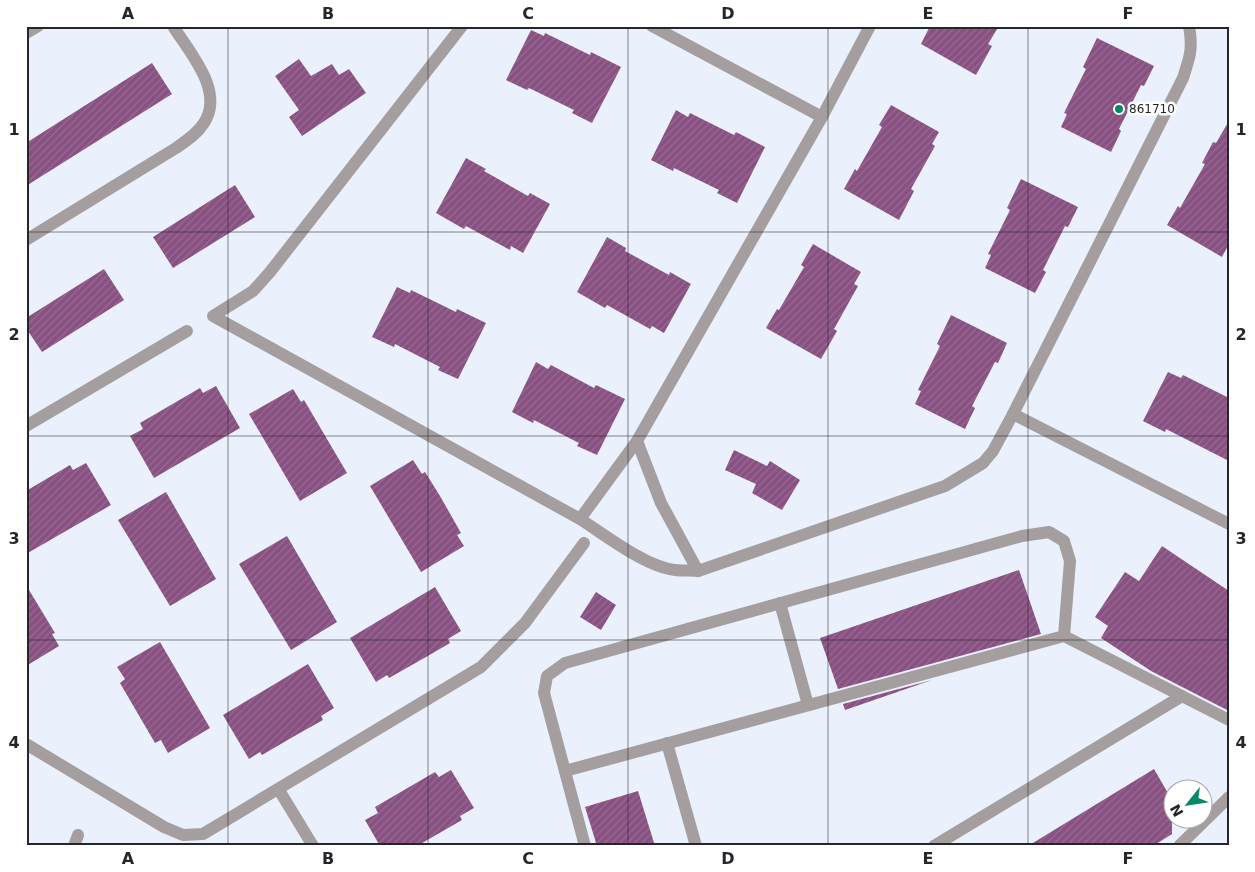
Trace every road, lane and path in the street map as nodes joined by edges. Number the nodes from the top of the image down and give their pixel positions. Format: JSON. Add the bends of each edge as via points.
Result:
{"nodes":[{"id":1,"x":38,"y":26,"type":"edge"},
{"id":2,"x":173,"y":26,"type":"edge"},
{"id":3,"x":462,"y":26,"type":"edge"},
{"id":4,"x":652,"y":26,"type":"edge"},
{"id":5,"x":870,"y":26,"type":"edge"},
{"id":6,"x":1189,"y":26,"type":"edge"},
{"id":7,"x":26,"y":33,"type":"edge"},
{"id":8,"x":822,"y":117,"type":"junction"},
{"id":9,"x":26,"y":240,"type":"edge"},
{"id":10,"x":187,"y":331,"type":"dead end"},
{"id":11,"x":1013,"y":414,"type":"junction"},
{"id":12,"x":26,"y":426,"type":"edge"},
{"id":13,"x":637,"y":441,"type":"junction"},
{"id":14,"x":580,"y":519,"type":"junction"},
{"id":15,"x":1229,"y":524,"type":"edge"},
{"id":16,"x":584,"y":543,"type":"dead end"},
{"id":17,"x":698,"y":570,"type":"junction"},
{"id":18,"x":780,"y":603,"type":"junction"},
{"id":19,"x":1064,"y":636,"type":"junction"},
{"id":20,"x":1182,"y":696,"type":"junction"},
{"id":21,"x":808,"y":705,"type":"junction"},
{"id":22,"x":1229,"y":720,"type":"edge"},
{"id":23,"x":667,"y":743,"type":"junction"},
{"id":24,"x":26,"y":744,"type":"edge"},
{"id":25,"x":565,"y":771,"type":"junction"},
{"id":26,"x":279,"y":790,"type":"junction"},
{"id":27,"x":1229,"y":797,"type":"edge"},
{"id":28,"x":313,"y":846,"type":"edge"},
{"id":29,"x":585,"y":846,"type":"edge"},
{"id":30,"x":696,"y":846,"type":"edge"},
{"id":31,"x":934,"y":846,"type":"edge"},
{"id":32,"x":1180,"y":846,"type":"edge"}],
"edges":[{"from":1,"to":7,"type":"street"},
{"from":2,"to":9,"type":"street","via":[[206,79],[211,95],[205,122],[176,148]]},
{"from":3,"to":14,"type":"street","via":[[270,272],[253,291],[213,316]]},
{"from":4,"to":8,"type":"street"},
{"from":5,"to":8,"type":"street"},
{"from":6,"to":11,"type":"street","via":[[1192,42],[1183,78]]},
{"from":8,"to":13,"type":"street"},
{"from":10,"to":12,"type":"street"},
{"from":11,"to":15,"type":"street"},
{"from":11,"to":17,"type":"street","via":[[993,451],[983,462],[945,486]]},
{"from":13,"to":14,"type":"street"},
{"from":13,"to":17,"type":"street","via":[[661,503]]},
{"from":14,"to":17,"type":"street","via":[[634,554],[656,564],[674,570]]},
{"from":16,"to":26,"type":"street","via":[[525,623],[481,668]]},
{"from":18,"to":19,"type":"street","via":[[1022,536],[1050,532],[1064,541],[1070,561]]},
{"from":18,"to":21,"type":"street"},
{"from":18,"to":25,"type":"street","via":[[565,663],[547,676],[544,693]]},
{"from":19,"to":20,"type":"street"},
{"from":19,"to":21,"type":"street"},
{"from":20,"to":22,"type":"street"},
{"from":20,"to":31,"type":"street"},
{"from":21,"to":23,"type":"street"},
{"from":23,"to":25,"type":"street"},
{"from":23,"to":30,"type":"street"},
{"from":24,"to":26,"type":"street","via":[[164,827],[183,835],[203,834]]},
{"from":25,"to":29,"type":"street"},
{"from":26,"to":28,"type":"street"},
{"from":27,"to":32,"type":"street"}]}
